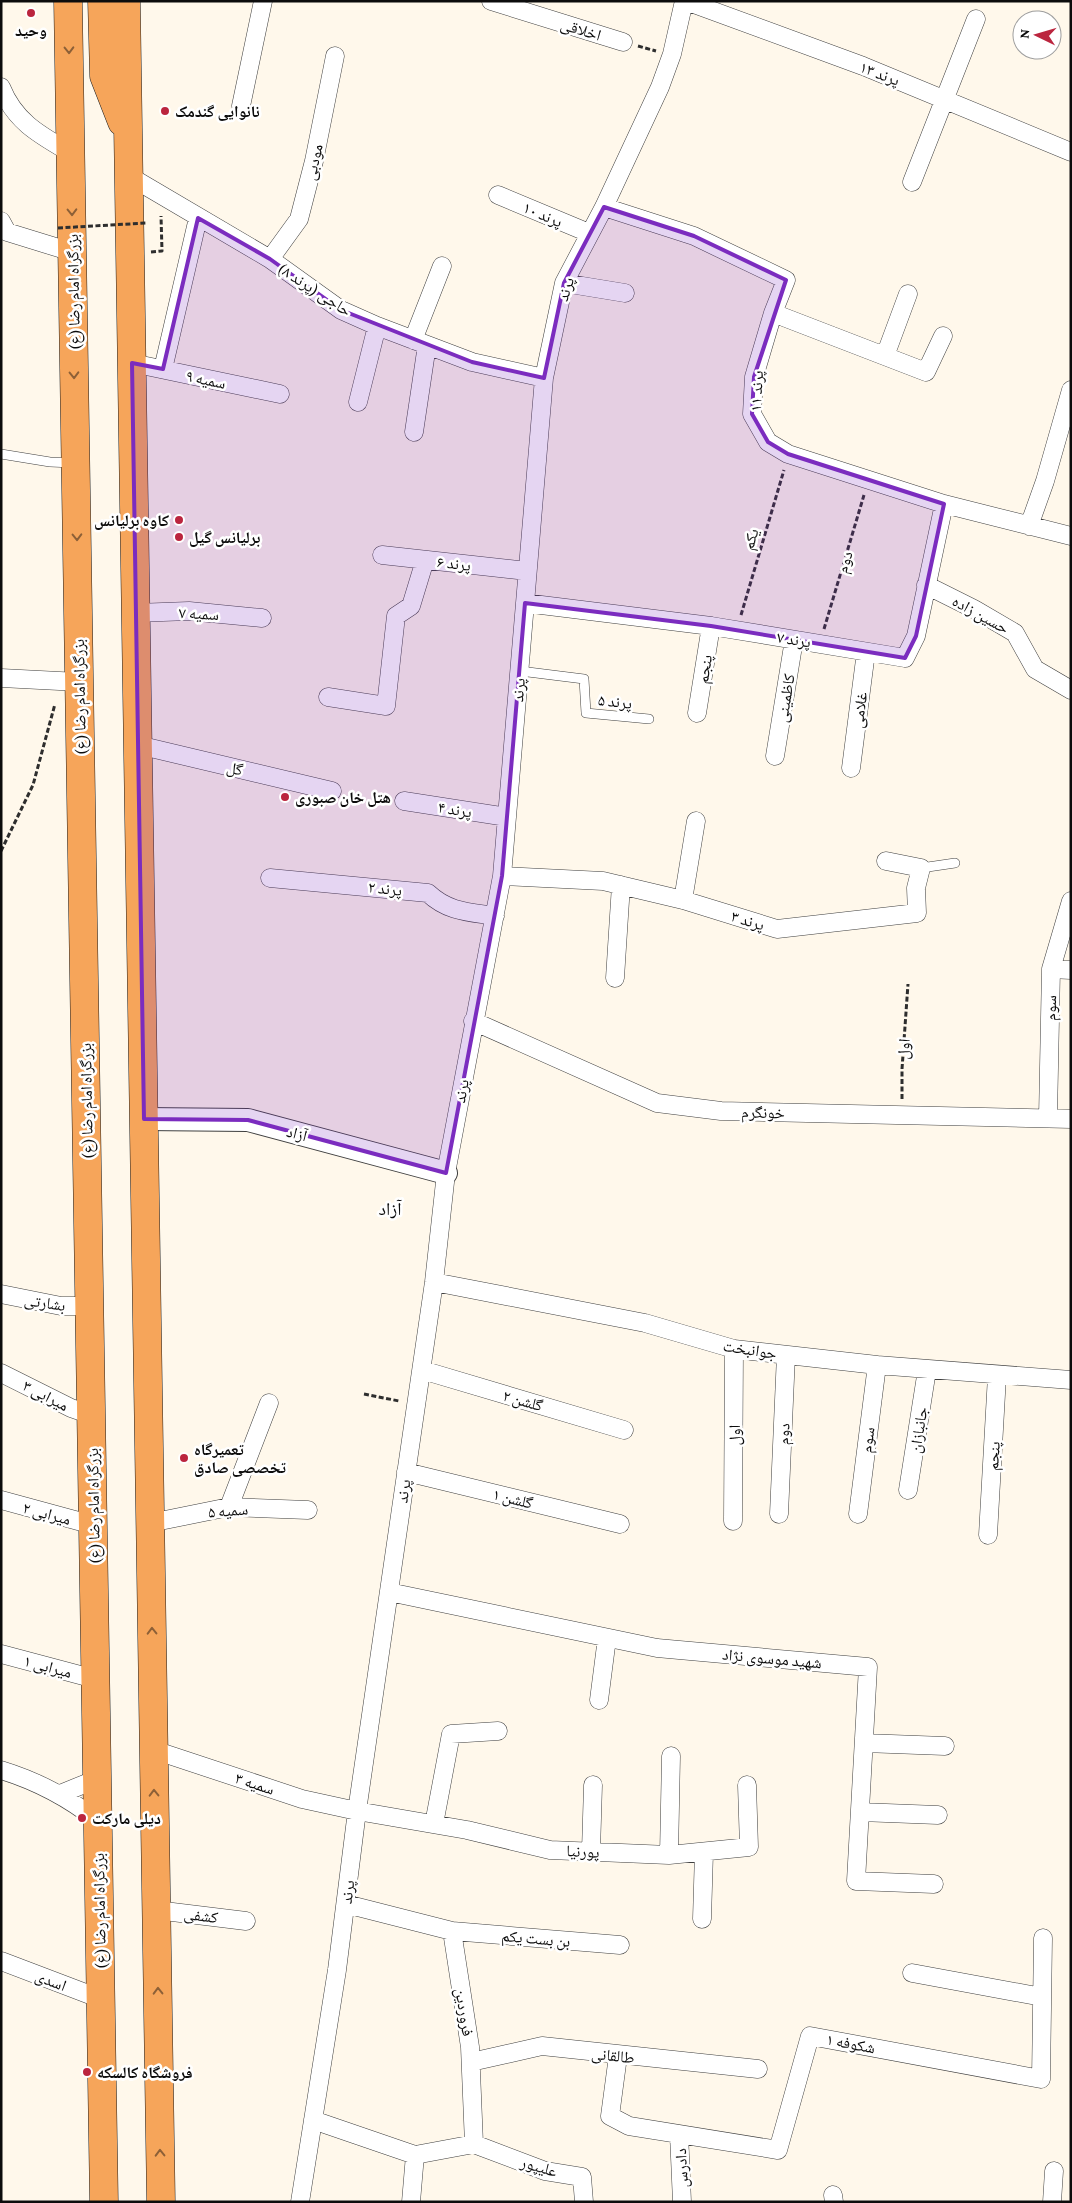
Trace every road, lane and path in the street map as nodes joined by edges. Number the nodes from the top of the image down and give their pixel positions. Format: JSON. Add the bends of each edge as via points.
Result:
{"nodes":[{"id":1,"x":68,"y":1,"type":"edge"},
{"id":2,"x":102,"y":1,"type":"edge"},
{"id":3,"x":126,"y":1,"type":"edge"},
{"id":4,"x":263,"y":1,"type":"edge"},
{"id":5,"x":491,"y":1,"type":"edge"},
{"id":6,"x":685,"y":1,"type":"edge"},
{"id":7,"x":976,"y":19,"type":"dead end"},
{"id":8,"x":623,"y":42,"type":"joint"},
{"id":9,"x":672,"y":54,"type":"junction"},
{"id":10,"x":335,"y":56,"type":"dead end"},
{"id":11,"x":1,"y":87,"type":"edge"},
{"id":12,"x":945,"y":98,"type":"junction"},
{"id":13,"x":241,"y":106,"type":"dead end"},
{"id":14,"x":128,"y":137,"type":"junction"},
{"id":15,"x":1071,"y":152,"type":"edge"},
{"id":16,"x":71,"y":153,"type":"junction"},
{"id":17,"x":128,"y":176,"type":"junction"},
{"id":18,"x":912,"y":182,"type":"dead end"},
{"id":19,"x":160,"y":195,"type":"junction"},
{"id":20,"x":498,"y":195,"type":"dead end"},
{"id":21,"x":604,"y":208,"type":"junction"},
{"id":22,"x":198,"y":218,"type":"junction"},
{"id":23,"x":146,"y":223,"type":"dead end"},
{"id":24,"x":58,"y":228,"type":"dead end"},
{"id":25,"x":3,"y":230,"type":"edge"},
{"id":26,"x":589,"y":233,"type":"junction"},
{"id":27,"x":72,"y":252,"type":"junction"},
{"id":28,"x":147,"y":252,"type":"dead end"},
{"id":29,"x":270,"y":259,"type":"junction"},
{"id":30,"x":442,"y":266,"type":"dead end"},
{"id":31,"x":564,"y":283,"type":"junction"},
{"id":32,"x":625,"y":293,"type":"dead end"},
{"id":33,"x":908,"y":294,"type":"dead end"},
{"id":34,"x":773,"y":313,"type":"junction"},
{"id":35,"x":377,"y":326,"type":"junction"},
{"id":36,"x":943,"y":336,"type":"dead end"},
{"id":37,"x":420,"y":342,"type":"junction"},
{"id":38,"x":885,"y":356,"type":"junction"},
{"id":39,"x":132,"y":363,"type":"junction"},
{"id":40,"x":163,"y":369,"type":"junction"},
{"id":41,"x":544,"y":378,"type":"junction"},
{"id":42,"x":1071,"y":390,"type":"edge"},
{"id":43,"x":280,"y":394,"type":"dead end"},
{"id":44,"x":358,"y":402,"type":"dead end"},
{"id":45,"x":414,"y":432,"type":"dead end"},
{"id":46,"x":1,"y":454,"type":"edge"},
{"id":47,"x":788,"y":454,"type":"junction"},
{"id":48,"x":76,"y":463,"type":"junction"},
{"id":49,"x":868,"y":480,"type":"junction"},
{"id":50,"x":944,"y":504,"type":"junction"},
{"id":51,"x":1029,"y":526,"type":"junction"},
{"id":52,"x":1071,"y":536,"type":"edge"},
{"id":53,"x":382,"y":555,"type":"dead end"},
{"id":54,"x":425,"y":560,"type":"junction"},
{"id":55,"x":527,"y":571,"type":"junction"},
{"id":56,"x":926,"y":585,"type":"junction"},
{"id":57,"x":524,"y":603,"type":"junction"},
{"id":58,"x":136,"y":613,"type":"junction"},
{"id":59,"x":262,"y":618,"type":"dead end"},
{"id":60,"x":711,"y":626,"type":"junction"},
{"id":61,"x":736,"y":630,"type":"junction"},
{"id":62,"x":794,"y":640,"type":"junction"},
{"id":63,"x":820,"y":644,"type":"junction"},
{"id":64,"x":866,"y":652,"type":"junction"},
{"id":65,"x":520,"y":671,"type":"junction"},
{"id":66,"x":1,"y":678,"type":"edge"},
{"id":67,"x":71,"y":682,"type":"junction"},
{"id":68,"x":1071,"y":690,"type":"edge"},
{"id":69,"x":328,"y":697,"type":"dead end"},
{"id":70,"x":697,"y":713,"type":"dead end"},
{"id":71,"x":650,"y":719,"type":"dead end"},
{"id":72,"x":138,"y":745,"type":"junction"},
{"id":73,"x":775,"y":756,"type":"dead end"},
{"id":74,"x":851,"y":768,"type":"dead end"},
{"id":75,"x":332,"y":791,"type":"dead end"},
{"id":76,"x":404,"y":801,"type":"dead end"},
{"id":77,"x":507,"y":817,"type":"junction"},
{"id":78,"x":696,"y":821,"type":"dead end"},
{"id":79,"x":1,"y":851,"type":"edge"},
{"id":80,"x":886,"y":861,"type":"dead end"},
{"id":81,"x":955,"y":863,"type":"dead end"},
{"id":82,"x":921,"y":868,"type":"junction"},
{"id":83,"x":502,"y":876,"type":"junction"},
{"id":84,"x":270,"y":878,"type":"dead end"},
{"id":85,"x":620,"y":885,"type":"junction"},
{"id":86,"x":684,"y":900,"type":"junction"},
{"id":87,"x":1071,"y":902,"type":"edge"},
{"id":88,"x":495,"y":916,"type":"junction"},
{"id":89,"x":1051,"y":969,"type":"junction"},
{"id":90,"x":1071,"y":970,"type":"edge"},
{"id":91,"x":616,"y":978,"type":"dead end"},
{"id":92,"x":908,"y":984,"type":"dead end"},
{"id":93,"x":473,"y":1021,"type":"junction"},
{"id":94,"x":904,"y":1114,"type":"junction"},
{"id":95,"x":1048,"y":1117,"type":"junction"},
{"id":96,"x":1071,"y":1118,"type":"edge"},
{"id":97,"x":144,"y":1119,"type":"junction"},
{"id":98,"x":446,"y":1173,"type":"junction"},
{"id":99,"x":434,"y":1282,"type":"junction"},
{"id":100,"x":1,"y":1294,"type":"edge"},
{"id":101,"x":90,"y":1306,"type":"junction"},
{"id":102,"x":734,"y":1349,"type":"junction"},
{"id":103,"x":786,"y":1355,"type":"junction"},
{"id":104,"x":876,"y":1365,"type":"junction"},
{"id":105,"x":422,"y":1370,"type":"junction"},
{"id":106,"x":927,"y":1370,"type":"junction"},
{"id":107,"x":1,"y":1373,"type":"edge"},
{"id":108,"x":998,"y":1376,"type":"junction"},
{"id":109,"x":1071,"y":1380,"type":"edge"},
{"id":110,"x":364,"y":1394,"type":"dead end"},
{"id":111,"x":269,"y":1403,"type":"dead end"},
{"id":112,"x":417,"y":1404,"type":"junction"},
{"id":113,"x":91,"y":1415,"type":"junction"},
{"id":114,"x":624,"y":1430,"type":"dead end"},
{"id":115,"x":406,"y":1472,"type":"junction"},
{"id":116,"x":908,"y":1490,"type":"dead end"},
{"id":117,"x":1,"y":1500,"type":"edge"},
{"id":118,"x":229,"y":1507,"type":"junction"},
{"id":119,"x":308,"y":1510,"type":"dead end"},
{"id":120,"x":779,"y":1514,"type":"dead end"},
{"id":121,"x":858,"y":1514,"type":"dead end"},
{"id":122,"x":734,"y":1521,"type":"dead end"},
{"id":123,"x":150,"y":1523,"type":"junction"},
{"id":124,"x":620,"y":1524,"type":"dead end"},
{"id":125,"x":93,"y":1525,"type":"junction"},
{"id":126,"x":988,"y":1535,"type":"dead end"},
{"id":127,"x":389,"y":1592,"type":"junction"},
{"id":128,"x":607,"y":1638,"type":"junction"},
{"id":129,"x":2,"y":1658,"type":"edge"},
{"id":130,"x":95,"y":1679,"type":"junction"},
{"id":131,"x":599,"y":1700,"type":"dead end"},
{"id":132,"x":498,"y":1731,"type":"dead end"},
{"id":133,"x":864,"y":1743,"type":"junction"},
{"id":134,"x":945,"y":1746,"type":"dead end"},
{"id":135,"x":154,"y":1750,"type":"junction"},
{"id":136,"x":671,"y":1756,"type":"dead end"},
{"id":137,"x":1,"y":1770,"type":"edge"},
{"id":138,"x":97,"y":1780,"type":"junction"},
{"id":139,"x":593,"y":1784,"type":"dead end"},
{"id":140,"x":747,"y":1784,"type":"dead end"},
{"id":141,"x":60,"y":1794,"type":"junction"},
{"id":142,"x":357,"y":1811,"type":"junction"},
{"id":143,"x":860,"y":1812,"type":"junction"},
{"id":144,"x":938,"y":1815,"type":"dead end"},
{"id":145,"x":98,"y":1821,"type":"junction"},
{"id":146,"x":434,"y":1824,"type":"junction"},
{"id":147,"x":591,"y":1852,"type":"junction"},
{"id":148,"x":704,"y":1852,"type":"junction"},
{"id":149,"x":668,"y":1855,"type":"junction"},
{"id":150,"x":934,"y":1884,"type":"dead end"},
{"id":151,"x":346,"y":1904,"type":"junction"},
{"id":152,"x":156,"y":1910,"type":"junction"},
{"id":153,"x":702,"y":1918,"type":"dead end"},
{"id":154,"x":246,"y":1921,"type":"dead end"},
{"id":155,"x":452,"y":1931,"type":"junction"},
{"id":156,"x":1043,"y":1938,"type":"dead end"},
{"id":157,"x":620,"y":1945,"type":"dead end"},
{"id":158,"x":1,"y":1961,"type":"edge"},
{"id":159,"x":912,"y":1973,"type":"dead end"},
{"id":160,"x":1042,"y":1997,"type":"junction"},
{"id":161,"x":101,"y":1999,"type":"junction"},
{"id":162,"x":618,"y":2056,"type":"junction"},
{"id":163,"x":470,"y":2062,"type":"junction"},
{"id":164,"x":758,"y":2069,"type":"dead end"},
{"id":165,"x":313,"y":2120,"type":"junction"},
{"id":166,"x":678,"y":2134,"type":"junction"},
{"id":167,"x":474,"y":2144,"type":"junction"},
{"id":168,"x":415,"y":2155,"type":"junction"},
{"id":169,"x":1054,"y":2171,"type":"dead end"},
{"id":170,"x":104,"y":2202,"type":"edge"},
{"id":171,"x":161,"y":2202,"type":"edge"},
{"id":172,"x":300,"y":2202,"type":"edge"},
{"id":173,"x":411,"y":2202,"type":"edge"},
{"id":174,"x":584,"y":2202,"type":"edge"},
{"id":175,"x":682,"y":2202,"type":"edge"},
{"id":176,"x":1052,"y":2202,"type":"edge"}],
"edges":[{"from":1,"to":16,"type":"highway","name":"بزرگراه امام رضا (ع)","one_way":true},
{"from":2,"to":14,"type":"highway","via":[[104,76]]},
{"from":3,"to":14,"type":"highway"},
{"from":4,"to":13,"type":"street"},
{"from":5,"to":8,"type":"street","name":"اخلاقی"},
{"from":6,"to":9,"type":"street","name":"پرند"},
{"from":6,"to":12,"type":"street","name":"پرند ۱۳"},
{"from":7,"to":12,"type":"street"},
{"from":8,"to":9,"type":"path","name":"اخلاقی"},
{"from":9,"to":21,"type":"street","name":"پرند"},
{"from":10,"to":29,"type":"street","name":"مودبی","via":[[299,219]]},
{"from":11,"to":16,"type":"street","via":[[8,105],[37,133]]},
{"from":12,"to":15,"type":"street","name":"پرند ۱۳"},
{"from":12,"to":18,"type":"street"},
{"from":14,"to":17,"type":"highway"},
{"from":16,"to":27,"type":"highway","name":"بزرگراه امام رضا (ع)","one_way":true},
{"from":17,"to":19,"type":"street","name":"حاجی (پرند ۸)"},
{"from":17,"to":39,"type":"highway"},
{"from":19,"to":22,"type":"street","name":"حاجی (پرند ۸)"},
{"from":19,"to":28,"type":"path","via":[[162,251]]},
{"from":20,"to":26,"type":"street","name":"پرند ۱۰"},
{"from":21,"to":26,"type":"street","name":"پرند"},
{"from":21,"to":34,"type":"street","name":"پرند ۱۱","via":[[694,236],[786,280]]},
{"from":22,"to":29,"type":"street","name":"حاجی (پرند ۸)"},
{"from":22,"to":40,"type":"street"},
{"from":23,"to":24,"type":"path","bridge":true},
{"from":25,"to":27,"type":"street"},
{"from":26,"to":31,"type":"street","name":"پرند"},
{"from":27,"to":48,"type":"highway","name":"بزرگراه امام رضا (ع)","one_way":true},
{"from":29,"to":35,"type":"street","name":"حاجی (پرند ۸)","via":[[341,310]]},
{"from":30,"to":37,"type":"street"},
{"from":31,"to":32,"type":"street"},
{"from":31,"to":41,"type":"street","name":"پرند"},
{"from":33,"to":38,"type":"street"},
{"from":34,"to":38,"type":"street"},
{"from":34,"to":47,"type":"street","name":"پرند ۱۱","via":[[754,377],[752,414],[768,442]]},
{"from":35,"to":37,"type":"street","name":"حاجی (پرند ۸)"},
{"from":35,"to":44,"type":"street"},
{"from":36,"to":38,"type":"street","via":[[926,372]]},
{"from":37,"to":41,"type":"street","name":"حاجی (پرند ۸)","via":[[472,362]]},
{"from":37,"to":45,"type":"street"},
{"from":39,"to":40,"type":"street","name":"سمیه ۹"},
{"from":39,"to":58,"type":"highway"},
{"from":40,"to":43,"type":"street","name":"سمیه ۹"},
{"from":41,"to":55,"type":"street","name":"پرند"},
{"from":42,"to":51,"type":"street"},
{"from":46,"to":48,"type":"lane"},
{"from":47,"to":49,"type":"street","name":"پرند ۱۱"},
{"from":47,"to":61,"type":"path","name":"یکم"},
{"from":48,"to":67,"type":"highway","name":"بزرگراه امام رضا (ع)","one_way":true},
{"from":49,"to":50,"type":"street","name":"پرند ۱۱"},
{"from":49,"to":63,"type":"path","name":"دوم"},
{"from":50,"to":51,"type":"street","name":"پرند ۱۱"},
{"from":50,"to":56,"type":"street","name":"پرند ۷"},
{"from":51,"to":52,"type":"street","name":"پرند ۱۱"},
{"from":53,"to":54,"type":"street","name":"پرند ۶"},
{"from":54,"to":55,"type":"street","name":"پرند ۶"},
{"from":54,"to":69,"type":"street","via":[[410,606],[396,616],[386,706]]},
{"from":55,"to":57,"type":"street","name":"پرند"},
{"from":56,"to":64,"type":"street","name":"پرند ۷","via":[[916,636],[906,658]]},
{"from":56,"to":68,"type":"street","name":"حسین زاده","via":[[1015,633],[1035,669]]},
{"from":57,"to":60,"type":"street","name":"پرند ۷"},
{"from":57,"to":65,"type":"street","name":"پرند"},
{"from":58,"to":59,"type":"street","name":"سمیه ۷","via":[[189,611]]},
{"from":58,"to":72,"type":"highway"},
{"from":60,"to":61,"type":"street","name":"پرند ۷"},
{"from":60,"to":70,"type":"street","name":"پنجم"},
{"from":61,"to":62,"type":"street","name":"پرند ۷"},
{"from":62,"to":63,"type":"street","name":"پرند ۷"},
{"from":62,"to":73,"type":"street","name":"کاظمینی"},
{"from":63,"to":64,"type":"street","name":"پرند ۷"},
{"from":64,"to":74,"type":"street","name":"غلامی"},
{"from":65,"to":71,"type":"lane","name":"پرند ۵","via":[[584,679],[586,713]]},
{"from":65,"to":77,"type":"street","name":"پرند"},
{"from":66,"to":67,"type":"street"},
{"from":67,"to":79,"type":"path","via":[[33,784]]},
{"from":67,"to":101,"type":"highway","name":"بزرگراه امام رضا (ع)"},
{"from":72,"to":75,"type":"street","name":"گل"},
{"from":72,"to":97,"type":"highway"},
{"from":76,"to":77,"type":"street","name":"پرند ۴"},
{"from":77,"to":83,"type":"street","name":"پرند"},
{"from":78,"to":86,"type":"street"},
{"from":80,"to":82,"type":"street"},
{"from":81,"to":82,"type":"lane"},
{"from":82,"to":86,"type":"street","name":"پرند ۳","via":[[916,888],[917,913],[777,929]]},
{"from":83,"to":85,"type":"street","name":"پرند ۳","via":[[603,881]]},
{"from":83,"to":88,"type":"street","name":"پرند"},
{"from":84,"to":88,"type":"street","name":"پرند ۲","via":[[428,893],[450,909]]},
{"from":85,"to":86,"type":"street","name":"پرند ۳"},
{"from":85,"to":91,"type":"street"},
{"from":87,"to":89,"type":"street","name":"سوم"},
{"from":88,"to":93,"type":"street","name":"پرند"},
{"from":89,"to":90,"type":"street"},
{"from":89,"to":95,"type":"street","name":"سوم"},
{"from":92,"to":94,"type":"path","name":"اول","via":[[902,1069]]},
{"from":93,"to":94,"type":"street","name":"خونگرم","via":[[668,1106],[721,1111]]},
{"from":93,"to":98,"type":"street","name":"پرند"},
{"from":94,"to":95,"type":"street","name":"خونگرم"},
{"from":95,"to":96,"type":"street","name":"خونگرم"},
{"from":97,"to":98,"type":"street","name":"آزاد","via":[[248,1120]]},
{"from":97,"to":123,"type":"highway"},
{"from":98,"to":99,"type":"street","name":"پرند"},
{"from":99,"to":102,"type":"street","name":"جوانبخت","via":[[645,1323]]},
{"from":99,"to":105,"type":"street","name":"پرند"},
{"from":100,"to":101,"type":"street","name":"بشارتی","via":[[61,1306]]},
{"from":101,"to":113,"type":"highway","name":"بزرگراه امام رضا (ع)"},
{"from":102,"to":103,"type":"street","name":"جوانبخت"},
{"from":102,"to":122,"type":"street","name":"اول"},
{"from":103,"to":104,"type":"street","name":"جوانبخت"},
{"from":103,"to":120,"type":"street","name":"دوم"},
{"from":104,"to":106,"type":"street","name":"جوانبخت"},
{"from":104,"to":121,"type":"street","name":"سوم"},
{"from":105,"to":112,"type":"street","name":"پرند"},
{"from":105,"to":114,"type":"street","name":"گلشن ۲"},
{"from":106,"to":108,"type":"street","name":"جوانبخت"},
{"from":106,"to":116,"type":"street","name":"جانبازان"},
{"from":107,"to":113,"type":"street","name":"میرابی ۳"},
{"from":108,"to":109,"type":"street","name":"جوانبخت"},
{"from":108,"to":126,"type":"street","name":"پنجم"},
{"from":110,"to":112,"type":"path"},
{"from":111,"to":118,"type":"street"},
{"from":112,"to":115,"type":"street","name":"پرند"},
{"from":113,"to":125,"type":"highway","name":"بزرگراه امام رضا (ع)"},
{"from":115,"to":124,"type":"street","name":"گلشن ۱"},
{"from":115,"to":127,"type":"street","name":"پرند"},
{"from":117,"to":125,"type":"street","name":"میرابی ۲"},
{"from":118,"to":119,"type":"street","name":"سمیه ۵"},
{"from":118,"to":123,"type":"street","name":"سمیه ۵"},
{"from":135,"to":123,"type":"highway","one_way":true},
{"from":125,"to":130,"type":"highway","name":"بزرگراه امام رضا (ع)"},
{"from":127,"to":128,"type":"street","name":"شهید موسوی نژاد"},
{"from":127,"to":142,"type":"street","name":"پرند"},
{"from":128,"to":131,"type":"street"},
{"from":128,"to":133,"type":"street","name":"شهید موسوی نژاد","via":[[657,1648],[868,1667]]},
{"from":129,"to":130,"type":"street","name":"میرابی ۱"},
{"from":130,"to":138,"type":"highway","name":"بزرگراه امام رضا (ع)"},
{"from":132,"to":146,"type":"street","via":[[451,1734]]},
{"from":133,"to":134,"type":"street"},
{"from":133,"to":143,"type":"street","name":"شهید موسوی نژاد"},
{"from":135,"to":142,"type":"street","name":"سمیه ۳","via":[[302,1799]]},
{"from":152,"to":135,"type":"highway","one_way":true},
{"from":136,"to":149,"type":"street"},
{"from":137,"to":141,"type":"street"},
{"from":138,"to":141,"type":"street"},
{"from":138,"to":145,"type":"highway","name":"بزرگراه امام رضا (ع)"},
{"from":139,"to":147,"type":"street"},
{"from":140,"to":148,"type":"street","name":"پورنیا","via":[[749,1847]]},
{"from":141,"to":145,"type":"street"},
{"from":142,"to":146,"type":"street","name":"پورنیا"},
{"from":142,"to":151,"type":"street","name":"پرند"},
{"from":143,"to":144,"type":"street"},
{"from":143,"to":150,"type":"street","name":"شهید موسوی نژاد","via":[[856,1881]]},
{"from":145,"to":161,"type":"highway","name":"بزرگراه امام رضا (ع)"},
{"from":146,"to":147,"type":"street","name":"پورنیا","via":[[550,1850]]},
{"from":147,"to":149,"type":"street","name":"پورنیا"},
{"from":148,"to":149,"type":"street","name":"پورنیا"},
{"from":148,"to":153,"type":"street"},
{"from":151,"to":155,"type":"street"},
{"from":151,"to":165,"type":"street","name":"پرند"},
{"from":152,"to":154,"type":"street","name":"کشفی"},
{"from":171,"to":152,"type":"highway","one_way":true},
{"from":155,"to":157,"type":"street","name":"بن بست یکم"},
{"from":155,"to":163,"type":"street","name":"فروردین"},
{"from":156,"to":160,"type":"street","name":"شکوفه ۱"},
{"from":158,"to":161,"type":"street","name":"اسدی"},
{"from":159,"to":160,"type":"street"},
{"from":160,"to":166,"type":"street","name":"شکوفه ۱","via":[[1041,2079],[810,2036],[778,2150]]},
{"from":161,"to":170,"type":"highway","name":"بزرگراه امام رضا (ع)"},
{"from":162,"to":163,"type":"street","name":"طالقانی","via":[[542,2046]]},
{"from":162,"to":164,"type":"street","name":"طالقانی"},
{"from":162,"to":166,"type":"street","name":"شکوفه ۱","via":[[610,2116],[629,2126]]},
{"from":163,"to":167,"type":"street","name":"فروردین"},
{"from":165,"to":168,"type":"street"},
{"from":165,"to":172,"type":"street","name":"پرند"},
{"from":166,"to":175,"type":"street","name":"دادرس"},
{"from":167,"to":168,"type":"street"},
{"from":167,"to":174,"type":"street","name":"علیپور","via":[[545,2171],[582,2177]]},
{"from":168,"to":173,"type":"street"},
{"from":169,"to":176,"type":"street"}]}
